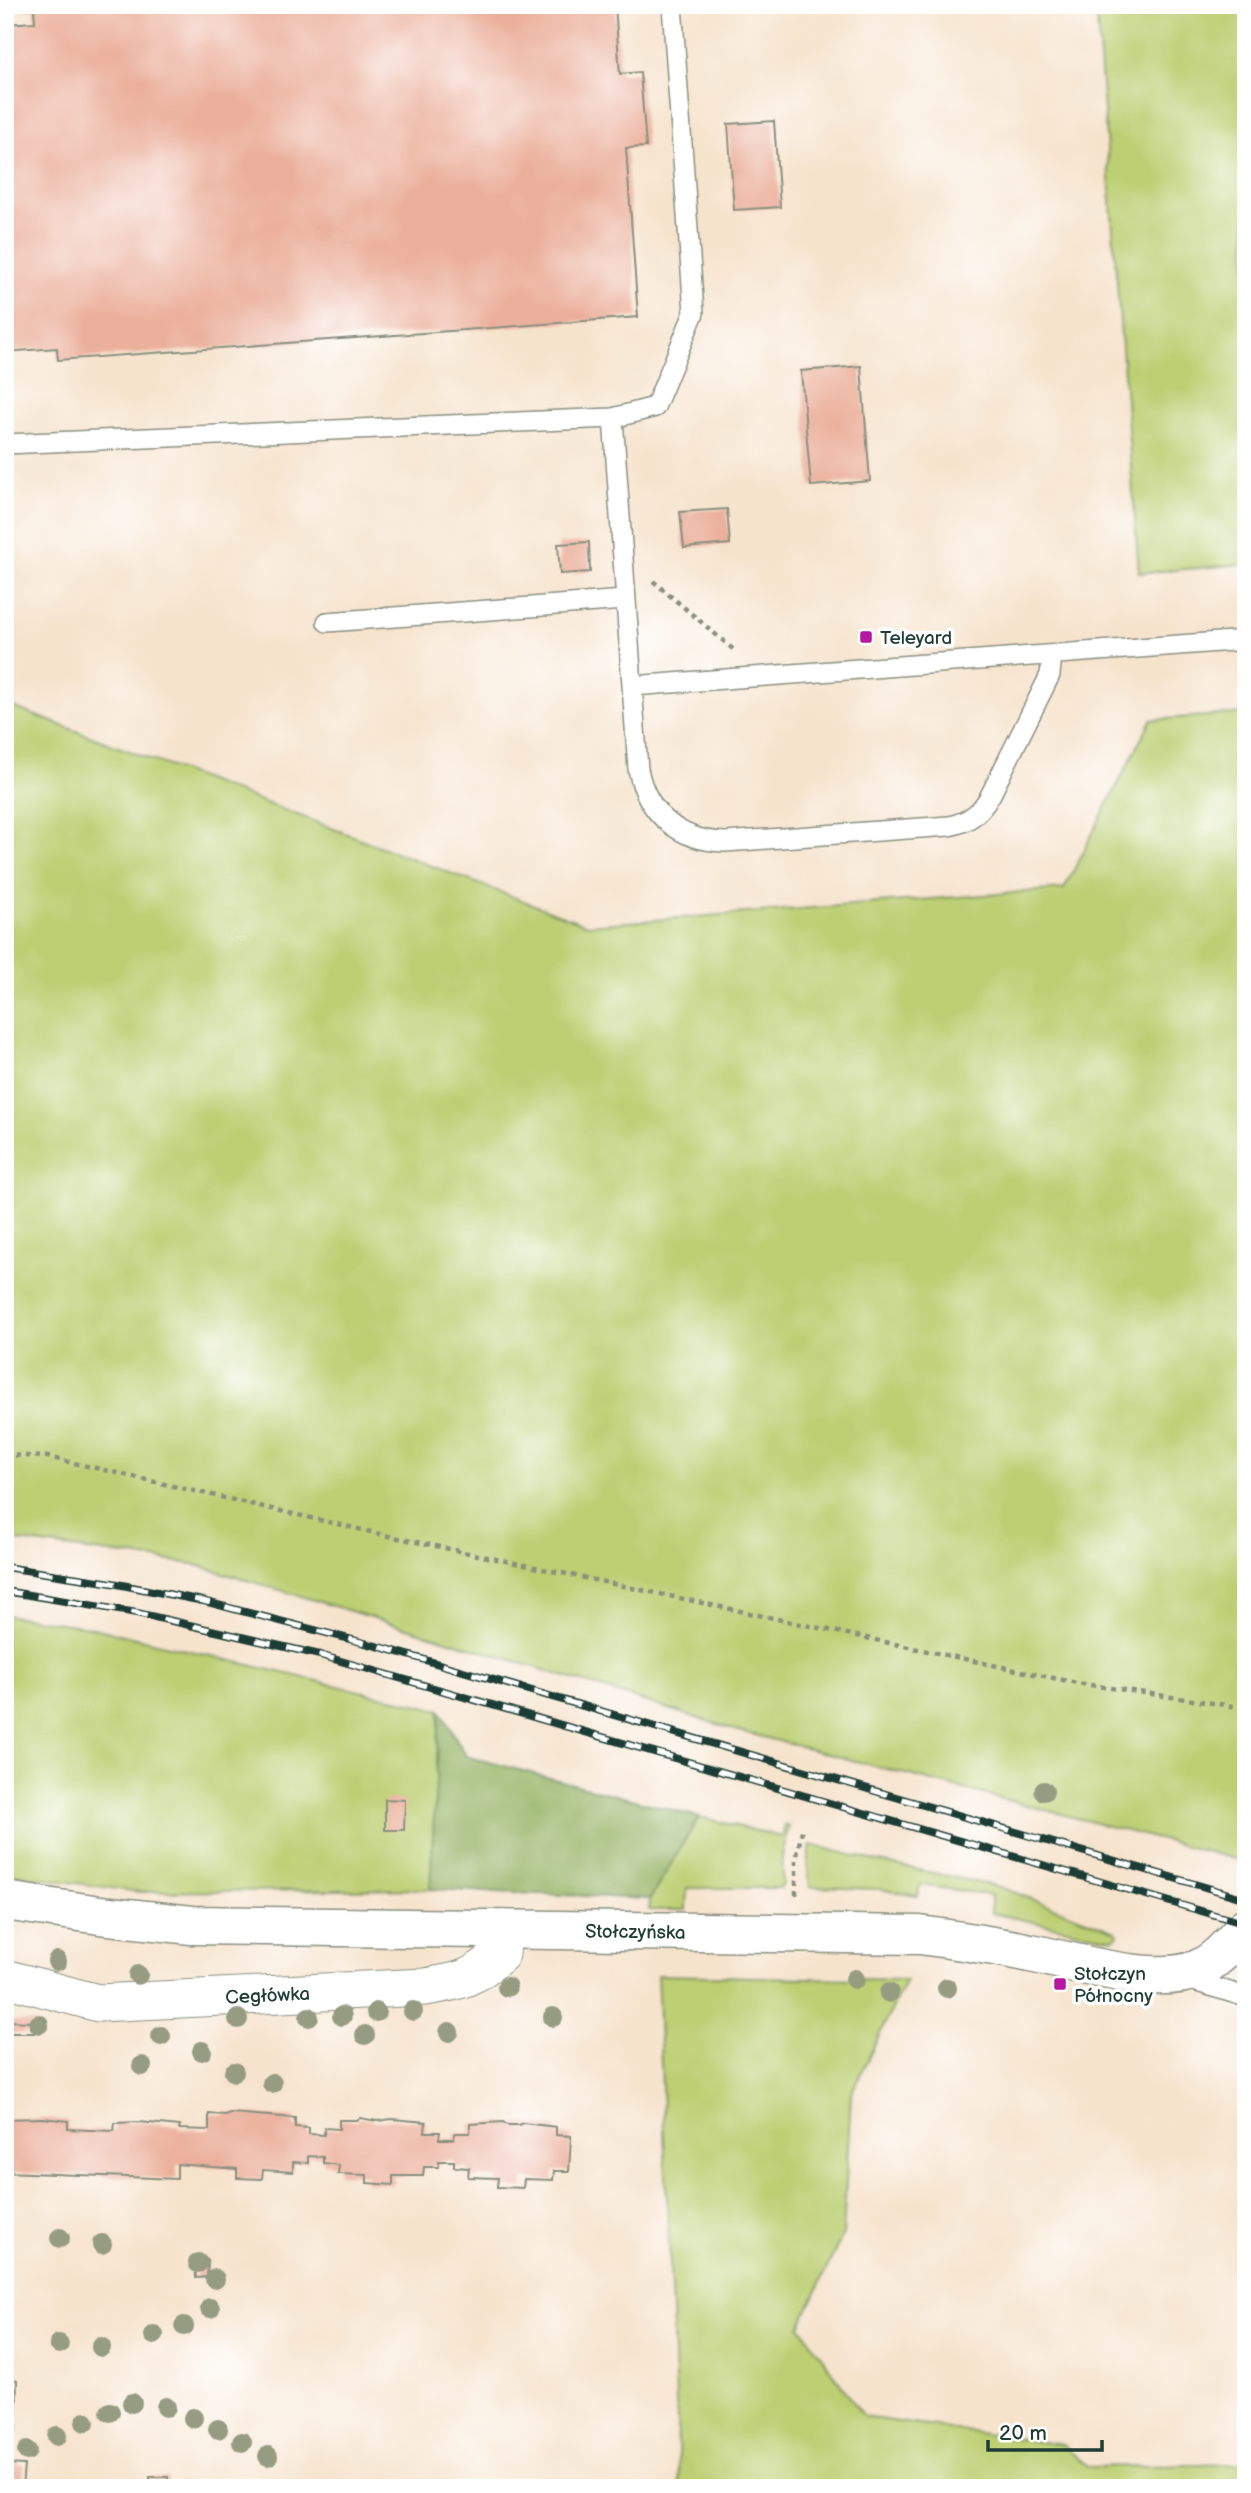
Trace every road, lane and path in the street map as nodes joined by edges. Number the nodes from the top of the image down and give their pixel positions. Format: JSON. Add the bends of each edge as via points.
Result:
{"nodes":[{"id":1,"x":672,"y":5,"type":"edge"},
{"id":2,"x":613,"y":418,"type":"junction"},
{"id":3,"x":5,"y":444,"type":"edge"},
{"id":4,"x":624,"y":590,"type":"junction"},
{"id":5,"x":327,"y":622,"type":"dead end"},
{"id":6,"x":1246,"y":640,"type":"edge"},
{"id":7,"x":739,"y":654,"type":"dead end"},
{"id":8,"x":1052,"y":655,"type":"junction"},
{"id":9,"x":632,"y":686,"type":"junction"},
{"id":10,"x":5,"y":1455,"type":"edge"},
{"id":11,"x":1246,"y":1709,"type":"edge"},
{"id":12,"x":802,"y":1830,"type":"dead end"},
{"id":13,"x":797,"y":1858,"type":"dead end"},
{"id":14,"x":5,"y":1901,"type":"edge"},
{"id":15,"x":1246,"y":1927,"type":"edge"},
{"id":16,"x":503,"y":1929,"type":"junction"},
{"id":17,"x":1176,"y":1976,"type":"junction"},
{"id":18,"x":5,"y":1978,"type":"edge"},
{"id":19,"x":1246,"y":1997,"type":"edge"}],
"edges":[{"from":1,"to":2,"type":"lane","via":[[694,313],[655,407]]},
{"from":2,"to":3,"type":"lane"},
{"from":2,"to":4,"type":"lane"},
{"from":4,"to":5,"type":"lane"},
{"from":4,"to":7,"type":"path","via":[[649,578]]},
{"from":4,"to":9,"type":"lane"},
{"from":6,"to":8,"type":"lane"},
{"from":8,"to":9,"type":"lane"},
{"from":8,"to":9,"type":"lane","via":[[1050,675],[990,796],[967,820],[725,842],[701,840],[675,829],[656,813],[638,768]]},
{"from":10,"to":11,"type":"path","via":[[48,1457],[398,1538],[1077,1683]]},
{"from":12,"to":13,"type":"path"},
{"from":14,"to":16,"type":"street","name":"Stołczyńska","via":[[192,1925]]},
{"from":15,"to":17,"type":"street","name":"Stołczyńska","via":[[1205,1966]]},
{"from":16,"to":17,"type":"street","name":"Stołczyńska","via":[[920,1935],[1140,1975]]},
{"from":16,"to":18,"type":"street","name":"Cegłówka","via":[[500,1954],[478,1973],[459,1982],[425,1987],[98,2003]]},
{"from":17,"to":19,"type":"lane"}]}
